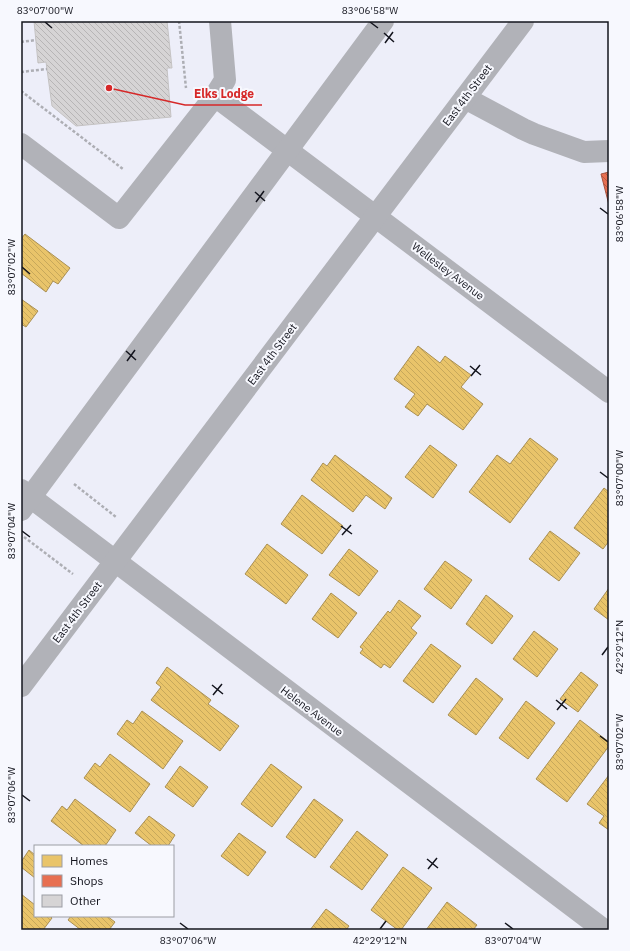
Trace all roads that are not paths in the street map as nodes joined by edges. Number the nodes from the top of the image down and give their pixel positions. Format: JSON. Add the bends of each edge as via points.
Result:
{"nodes":[{"id":1,"x":220,"y":21,"type":"edge"},
{"id":2,"x":383,"y":21,"type":"edge"},
{"id":3,"x":523,"y":21,"type":"edge"},
{"id":4,"x":215,"y":96,"type":"junction"},
{"id":5,"x":465,"y":98,"type":"junction"},
{"id":6,"x":21,"y":144,"type":"edge"},
{"id":7,"x":287,"y":151,"type":"junction"},
{"id":8,"x":609,"y":151,"type":"edge"},
{"id":9,"x":375,"y":216,"type":"junction"},
{"id":10,"x":609,"y":392,"type":"edge"},
{"id":11,"x":24,"y":499,"type":"edge"},
{"id":12,"x":116,"y":560,"type":"junction"},
{"id":13,"x":21,"y":686,"type":"edge"},
{"id":14,"x":604,"y":930,"type":"edge"}],
"edges":[{"from":1,"to":4,"type":"street","via":[[225,80]]},
{"from":2,"to":7,"type":"street"},
{"from":3,"to":5,"type":"street","name":"East 4th Street"},
{"from":4,"to":6,"type":"street","via":[[119,218]]},
{"from":4,"to":7,"type":"street","name":"Wellesley Avenue"},
{"from":5,"to":8,"type":"street","via":[[523,129],[548,139],[584,152]]},
{"from":5,"to":9,"type":"street","name":"East 4th Street"},
{"from":7,"to":9,"type":"street","name":"Wellesley Avenue"},
{"from":7,"to":11,"type":"street"},
{"from":9,"to":10,"type":"street","name":"Wellesley Avenue"},
{"from":9,"to":12,"type":"street","name":"East 4th Street"},
{"from":11,"to":12,"type":"street","name":"Helene Avenue"},
{"from":12,"to":13,"type":"street","name":"East 4th Street"},
{"from":12,"to":14,"type":"street","name":"Helene Avenue"}]}
